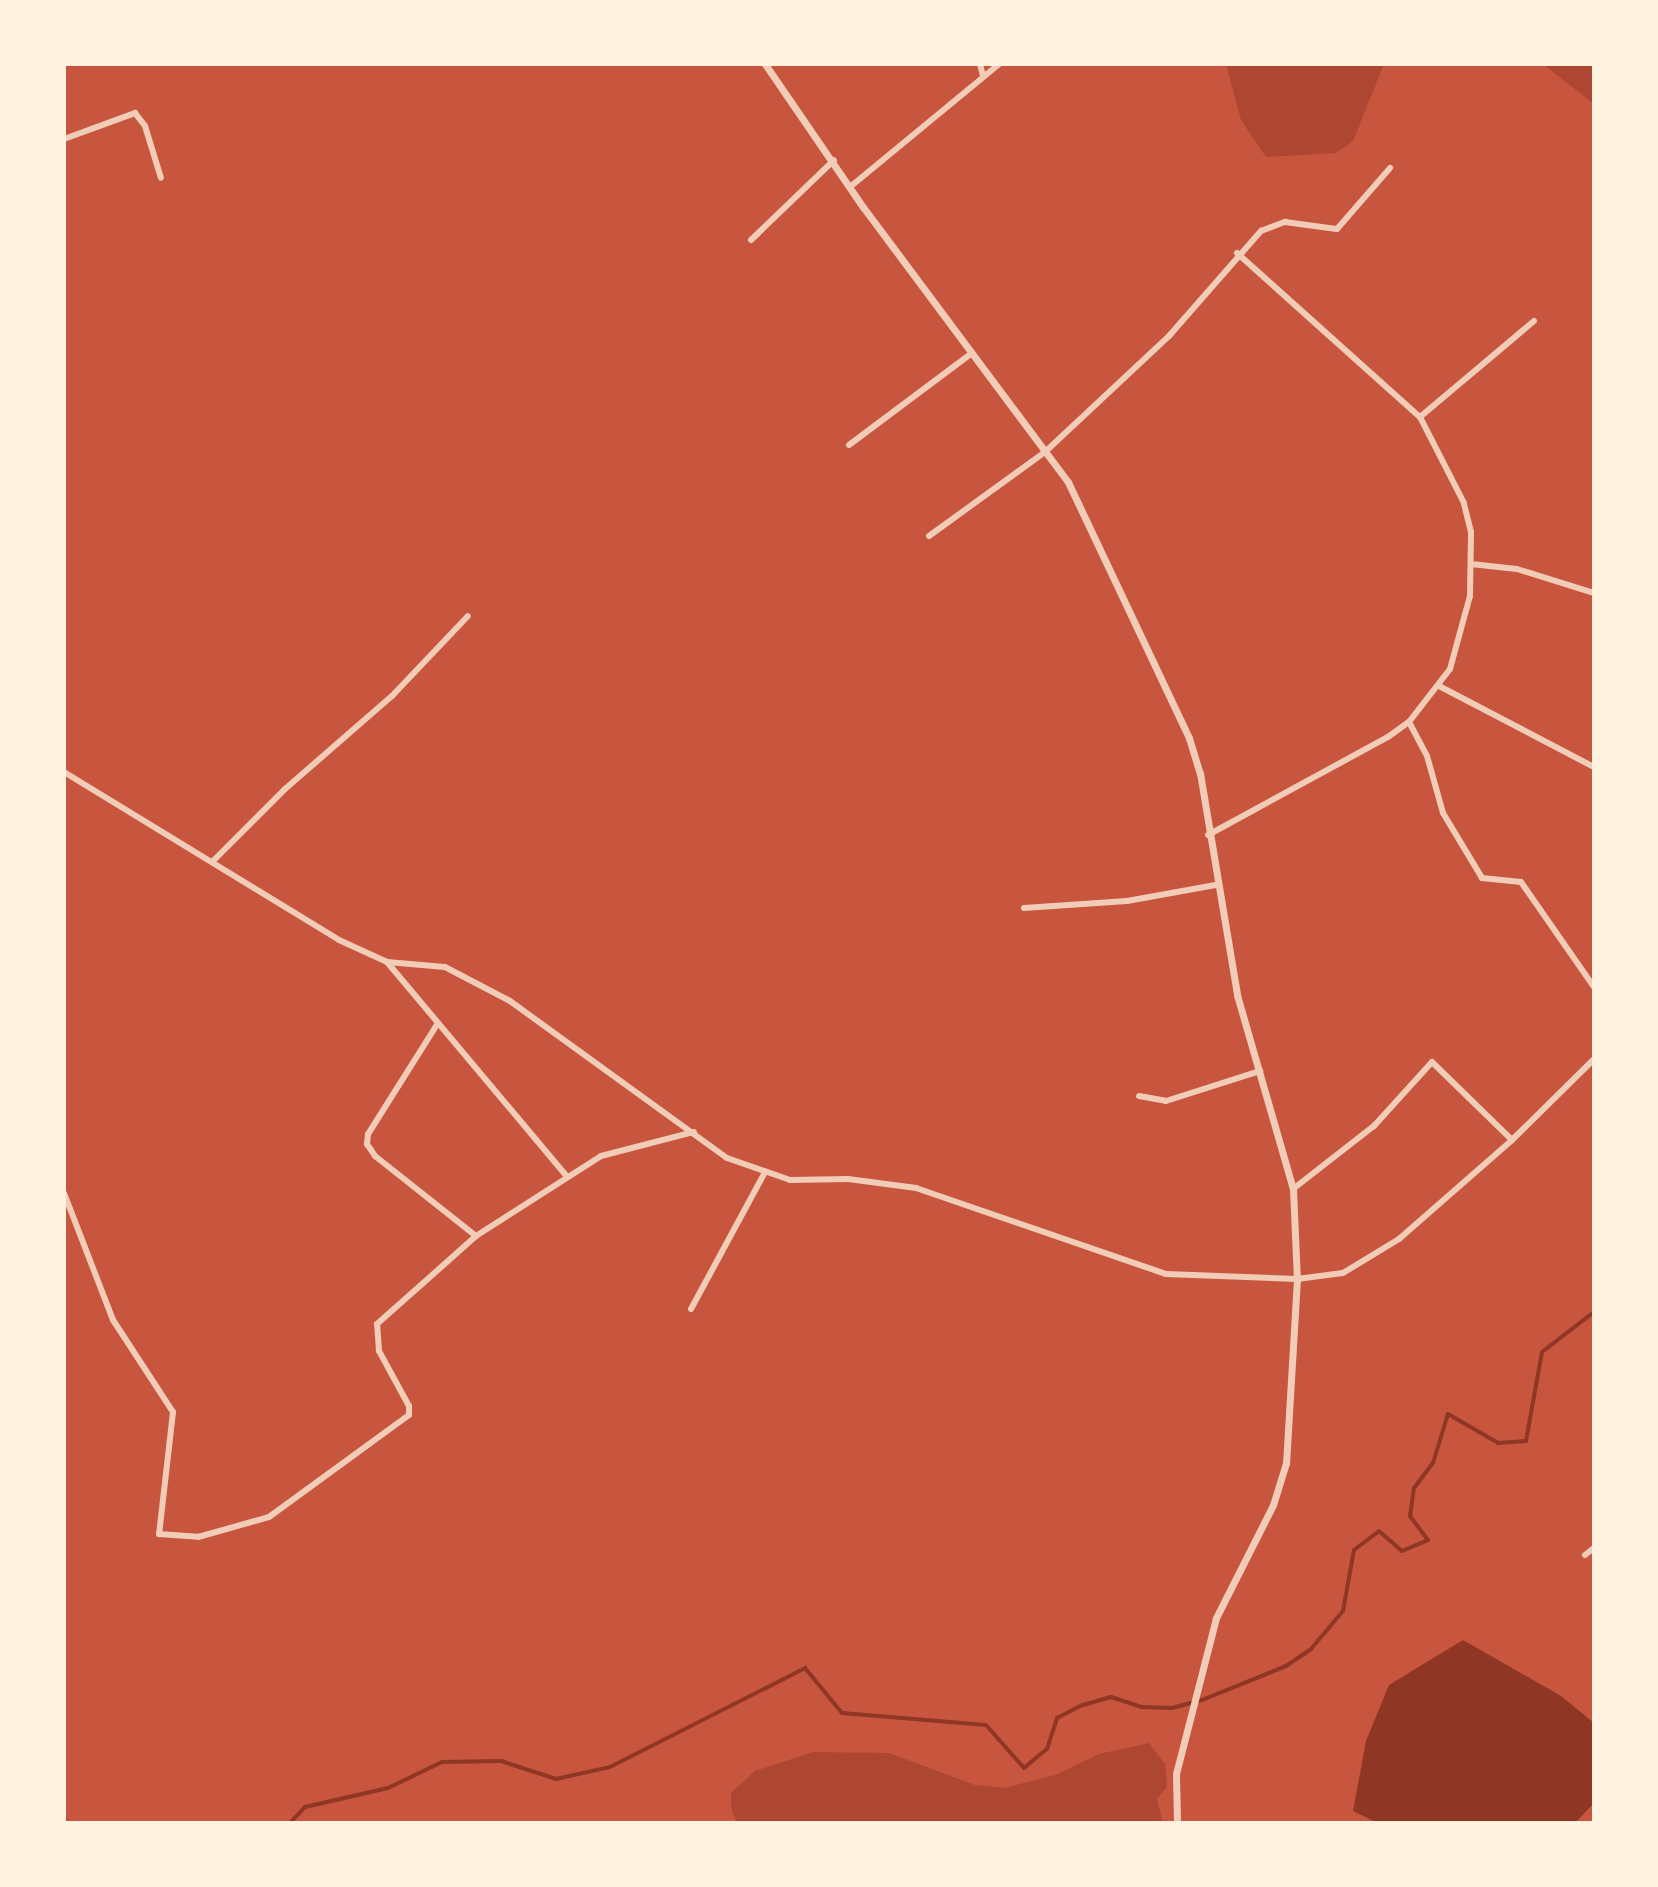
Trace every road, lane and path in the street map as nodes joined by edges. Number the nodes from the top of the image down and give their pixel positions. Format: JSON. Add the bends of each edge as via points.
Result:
{"nodes":[{"id":1,"x":765,"y":64,"type":"edge"},
{"id":2,"x":980,"y":64,"type":"edge"},
{"id":3,"x":999,"y":64,"type":"edge"},
{"id":4,"x":983,"y":76,"type":"junction"},
{"id":5,"x":64,"y":139,"type":"edge"},
{"id":6,"x":834,"y":160,"type":"junction"},
{"id":7,"x":1390,"y":168,"type":"dead end"},
{"id":8,"x":161,"y":178,"type":"dead end"},
{"id":9,"x":850,"y":187,"type":"junction"},
{"id":10,"x":751,"y":240,"type":"dead end"},
{"id":11,"x":1237,"y":253,"type":"junction"},
{"id":12,"x":1534,"y":321,"type":"dead end"},
{"id":13,"x":972,"y":353,"type":"junction"},
{"id":14,"x":1420,"y":417,"type":"junction"},
{"id":15,"x":849,"y":445,"type":"dead end"},
{"id":16,"x":1045,"y":452,"type":"junction"},
{"id":17,"x":929,"y":536,"type":"dead end"},
{"id":18,"x":1471,"y":564,"type":"junction"},
{"id":19,"x":1594,"y":593,"type":"edge"},
{"id":20,"x":468,"y":616,"type":"dead end"},
{"id":21,"x":1439,"y":686,"type":"junction"},
{"id":22,"x":1409,"y":722,"type":"junction"},
{"id":23,"x":1594,"y":767,"type":"edge"},
{"id":24,"x":64,"y":772,"type":"edge"},
{"id":25,"x":72,"y":777,"type":"junction"},
{"id":26,"x":64,"y":783,"type":"edge"},
{"id":27,"x":1208,"y":835,"type":"junction"},
{"id":28,"x":213,"y":861,"type":"junction"},
{"id":29,"x":1216,"y":885,"type":"junction"},
{"id":30,"x":1024,"y":908,"type":"dead end"},
{"id":31,"x":387,"y":962,"type":"junction"},
{"id":32,"x":1594,"y":987,"type":"edge"},
{"id":33,"x":438,"y":1023,"type":"junction"},
{"id":34,"x":1594,"y":1059,"type":"edge"},
{"id":35,"x":1260,"y":1071,"type":"junction"},
{"id":36,"x":1139,"y":1096,"type":"dead end"},
{"id":37,"x":694,"y":1132,"type":"junction"},
{"id":38,"x":1512,"y":1140,"type":"junction"},
{"id":39,"x":764,"y":1174,"type":"junction"},
{"id":40,"x":566,"y":1175,"type":"junction"},
{"id":41,"x":1293,"y":1189,"type":"junction"},
{"id":42,"x":64,"y":1193,"type":"edge"},
{"id":43,"x":476,"y":1236,"type":"junction"},
{"id":44,"x":1297,"y":1279,"type":"junction"},
{"id":45,"x":691,"y":1309,"type":"dead end"},
{"id":46,"x":1594,"y":1548,"type":"edge"},
{"id":47,"x":1585,"y":1555,"type":"dead end"},
{"id":48,"x":1177,"y":1823,"type":"edge"}],
"edges":[{"from":1,"to":6,"type":"street"},
{"from":2,"to":4,"type":"street"},
{"from":3,"to":4,"type":"street"},
{"from":4,"to":9,"type":"street"},
{"from":5,"to":8,"type":"street","via":[[135,113],[145,126]]},
{"from":6,"to":9,"type":"street"},
{"from":6,"to":10,"type":"street"},
{"from":7,"to":11,"type":"street","via":[[1337,229],[1274,223]]},
{"from":9,"to":13,"type":"street"},
{"from":11,"to":14,"type":"street"},
{"from":11,"to":16,"type":"street","via":[[1169,336]]},
{"from":12,"to":14,"type":"street"},
{"from":13,"to":15,"type":"street"},
{"from":13,"to":16,"type":"street"},
{"from":14,"to":18,"type":"street","via":[[1469,518]]},
{"from":16,"to":17,"type":"street"},
{"from":16,"to":27,"type":"street","via":[[1094,530],[1189,738],[1200,773]]},
{"from":18,"to":19,"type":"street","via":[[1517,569]]},
{"from":18,"to":21,"type":"street","via":[[1458,648]]},
{"from":20,"to":28,"type":"street","via":[[392,696],[285,789]]},
{"from":21,"to":22,"type":"street"},
{"from":21,"to":23,"type":"street"},
{"from":22,"to":27,"type":"street","via":[[1310,783]]},
{"from":22,"to":32,"type":"street","via":[[1427,756],[1443,813],[1482,878],[1521,882]]},
{"from":24,"to":25,"type":"street"},
{"from":25,"to":26,"type":"street"},
{"from":25,"to":28,"type":"street"},
{"from":27,"to":29,"type":"street"},
{"from":28,"to":31,"type":"street","via":[[339,940]]},
{"from":29,"to":30,"type":"street","via":[[1104,903]]},
{"from":29,"to":35,"type":"street","via":[[1237,995]]},
{"from":31,"to":33,"type":"street"},
{"from":31,"to":37,"type":"street","via":[[420,962],[466,977],[510,1001]]},
{"from":33,"to":40,"type":"street"},
{"from":33,"to":43,"type":"street","via":[[368,1134],[367,1144],[375,1156]]},
{"from":34,"to":38,"type":"street"},
{"from":35,"to":36,"type":"street","via":[[1166,1101]]},
{"from":35,"to":41,"type":"street"},
{"from":37,"to":39,"type":"street","via":[[727,1158]]},
{"from":37,"to":40,"type":"street","via":[[620,1149]]},
{"from":38,"to":41,"type":"street","via":[[1432,1062],[1374,1126]]},
{"from":38,"to":44,"type":"street","via":[[1370,1259],[1343,1273]]},
{"from":39,"to":44,"type":"street","via":[[916,1188],[1166,1274]]},
{"from":39,"to":45,"type":"street"},
{"from":40,"to":43,"type":"street"},
{"from":41,"to":44,"type":"street"},
{"from":42,"to":43,"type":"street","via":[[113,1320],[173,1412],[157,1526],[165,1536],[218,1533],[269,1517],[401,1423],[409,1406],[379,1351],[377,1324]]},
{"from":44,"to":48,"type":"street","via":[[1281,1483],[1216,1618],[1176,1774]]},
{"from":46,"to":47,"type":"street"}]}
